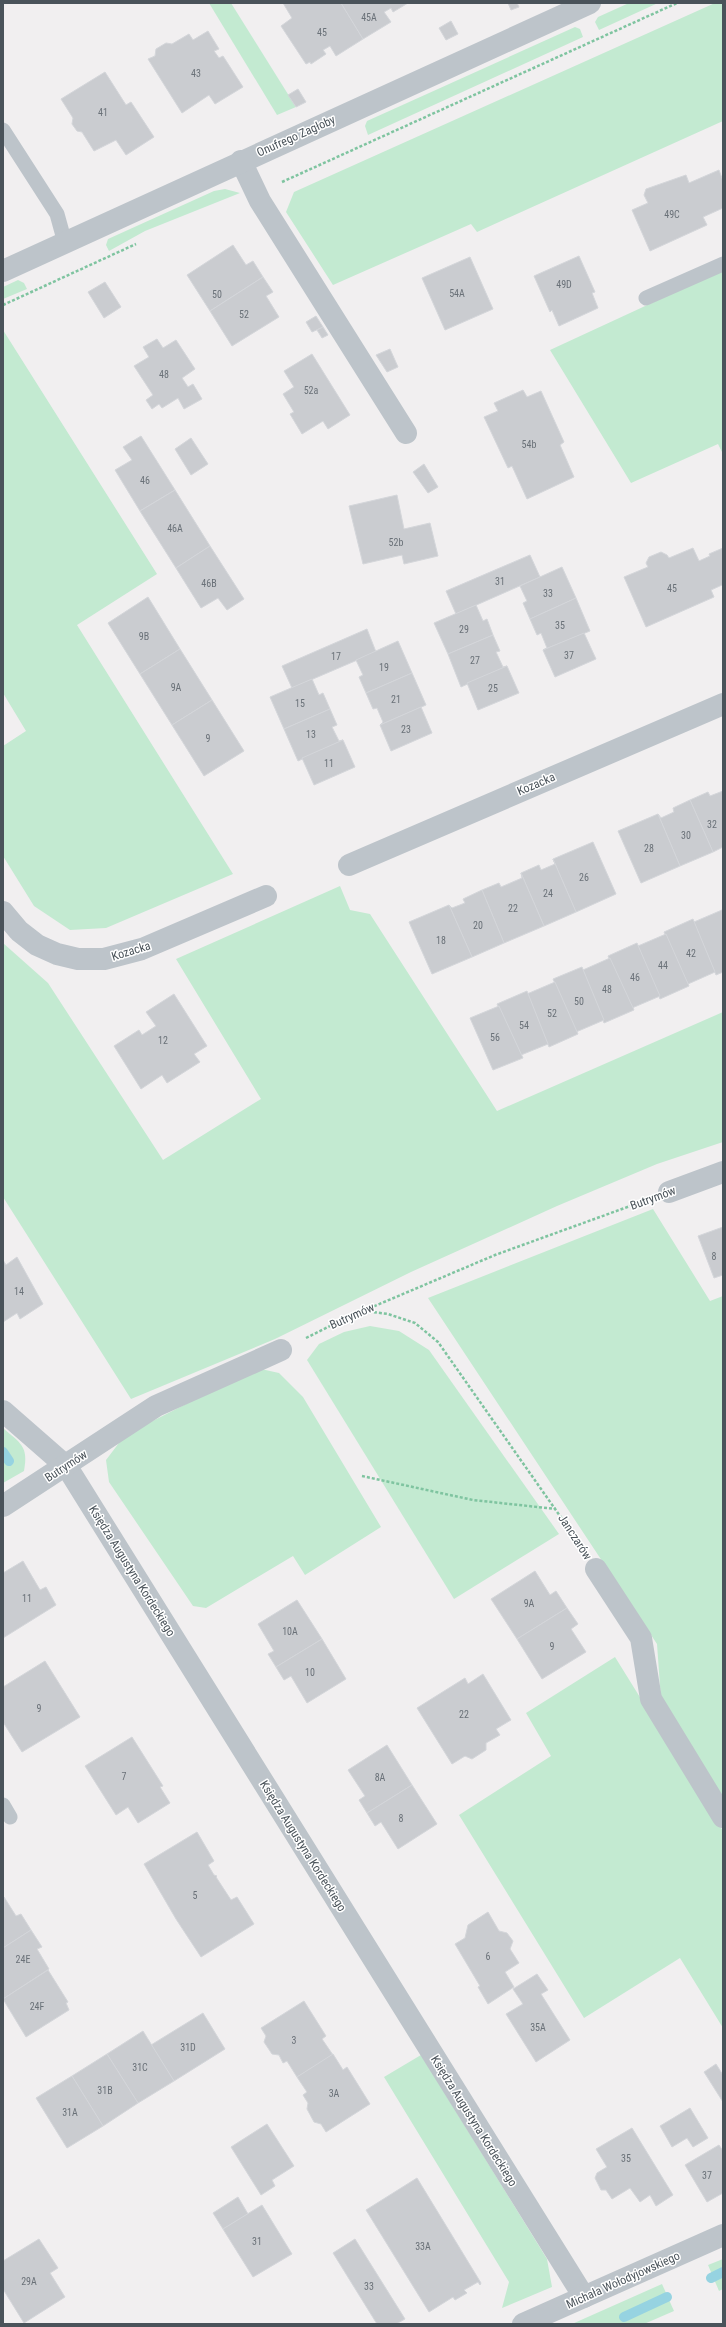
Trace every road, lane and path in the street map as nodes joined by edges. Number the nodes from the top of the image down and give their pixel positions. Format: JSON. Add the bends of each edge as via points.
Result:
{"nodes":[{"id":1,"x":590,"y":3,"type":"edge"},
{"id":2,"x":677,"y":3,"type":"edge"},
{"id":3,"x":669,"y":5,"type":"edge"},
{"id":4,"x":3,"y":130,"type":"edge"},
{"id":5,"x":241,"y":161,"type":"junction"},
{"id":6,"x":281,"y":182,"type":"dead end"},
{"id":7,"x":65,"y":243,"type":"junction"},
{"id":8,"x":723,"y":264,"type":"edge"},
{"id":9,"x":3,"y":271,"type":"edge"},
{"id":10,"x":646,"y":298,"type":"dead end"},
{"id":11,"x":406,"y":433,"type":"dead end"},
{"id":12,"x":723,"y":704,"type":"edge"},
{"id":13,"x":349,"y":865,"type":"dead end"},
{"id":14,"x":266,"y":896,"type":"dead end"},
{"id":15,"x":3,"y":912,"type":"edge"},
{"id":16,"x":723,"y":1172,"type":"edge"},
{"id":17,"x":669,"y":1192,"type":"joint"},
{"id":18,"x":364,"y":1311,"type":"junction"},
{"id":19,"x":281,"y":1350,"type":"joint"},
{"id":20,"x":3,"y":1411,"type":"edge"},
{"id":21,"x":66,"y":1467,"type":"junction"},
{"id":22,"x":362,"y":1476,"type":"dead end"},
{"id":23,"x":3,"y":1506,"type":"edge"},
{"id":24,"x":556,"y":1509,"type":"junction"},
{"id":25,"x":596,"y":1569,"type":"joint"},
{"id":26,"x":723,"y":1817,"type":"edge"},
{"id":27,"x":723,"y":2236,"type":"edge"},
{"id":28,"x":584,"y":2297,"type":"junction"},
{"id":29,"x":523,"y":2324,"type":"edge"}],
"edges":[{"from":1,"to":5,"type":"street","name":"Onufrego Zagłoby"},
{"from":2,"to":3,"type":"path"},
{"from":3,"to":6,"type":"path"},
{"from":4,"to":7,"type":"lane","via":[[57,214]]},
{"from":5,"to":7,"type":"street","name":"Onufrego Zagłoby"},
{"from":5,"to":11,"type":"street","via":[[260,201]]},
{"from":7,"to":9,"type":"street","name":"Onufrego Zagłoby"},
{"from":8,"to":10,"type":"lane"},
{"from":12,"to":13,"type":"street","name":"Kozacka"},
{"from":14,"to":15,"type":"street","name":"Kozacka","via":[[142,949],[104,959],[78,959],[56,954],[31,940]]},
{"from":16,"to":17,"type":"street","name":"Butrymów"},
{"from":17,"to":18,"type":"path","name":"Butrymów","via":[[495,1254]]},
{"from":18,"to":19,"type":"path","name":"Butrymów"},
{"from":18,"to":24,"type":"path","name":"Janczarów","via":[[388,1314],[415,1323],[438,1342]]},
{"from":19,"to":21,"type":"street","name":"Butrymów","via":[[156,1406]]},
{"from":20,"to":21,"type":"street","name":"Księdza Augustyna Kordeckiego"},
{"from":21,"to":23,"type":"street","name":"Butrymów"},
{"from":21,"to":28,"type":"street","name":"Księdza Augustyna Kordeckiego"},
{"from":22,"to":24,"type":"path","via":[[473,1500]]},
{"from":24,"to":25,"type":"path","name":"Janczarów"},
{"from":25,"to":26,"type":"street","name":"Janczarów","via":[[641,1638],[651,1699]]},
{"from":27,"to":28,"type":"street","name":"Michała Wołodyjowskiego"},
{"from":28,"to":29,"type":"street","name":"Michała Wołodyjowskiego"}]}
